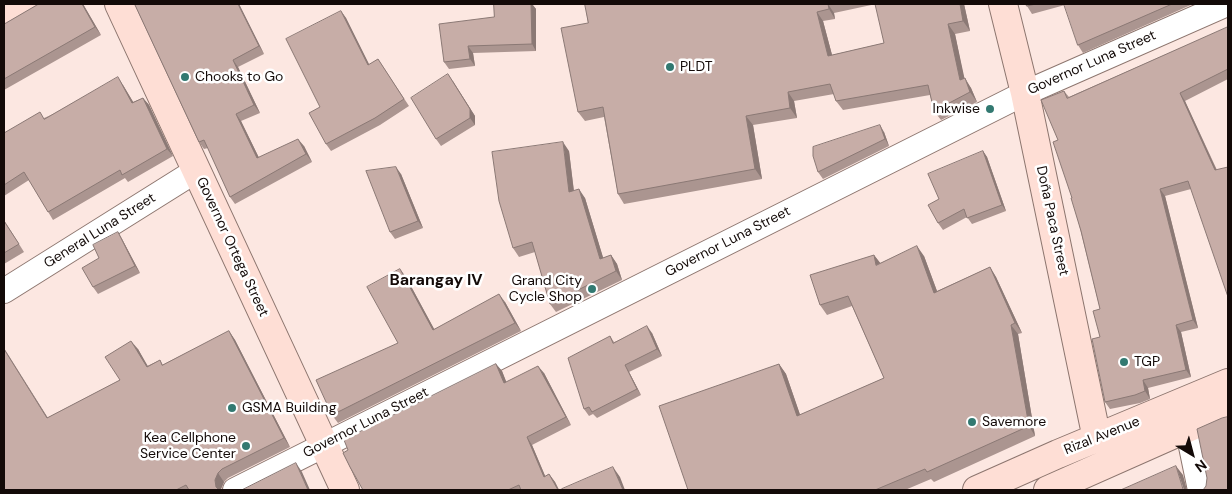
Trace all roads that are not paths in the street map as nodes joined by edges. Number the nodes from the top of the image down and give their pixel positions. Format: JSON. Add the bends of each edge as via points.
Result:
{"nodes":[{"id":1,"x":27,"y":4,"type":"edge"},
{"id":2,"x":119,"y":4,"type":"edge"},
{"id":3,"x":1003,"y":4,"type":"edge"},
{"id":4,"x":1227,"y":4,"type":"edge"},
{"id":5,"x":4,"y":17,"type":"edge"},
{"id":6,"x":1025,"y":93,"type":"junction"},
{"id":7,"x":197,"y":170,"type":"junction"},
{"id":8,"x":4,"y":291,"type":"edge"},
{"id":9,"x":1228,"y":383,"type":"edge"},
{"id":10,"x":1228,"y":410,"type":"edge"},
{"id":11,"x":1187,"y":427,"type":"junction"},
{"id":12,"x":1097,"y":439,"type":"junction"},
{"id":13,"x":324,"y":444,"type":"junction"},
{"id":14,"x":235,"y":490,"type":"edge"},
{"id":15,"x":346,"y":490,"type":"edge"},
{"id":16,"x":977,"y":490,"type":"edge"},
{"id":17,"x":1048,"y":490,"type":"edge"},
{"id":18,"x":1200,"y":490,"type":"edge"}],
"edges":[{"from":1,"to":5,"type":"street"},
{"from":2,"to":7,"type":"street","name":"Governor Ortega Street"},
{"from":3,"to":6,"type":"street","name":"Doña Paca Street"},
{"from":4,"to":6,"type":"street","name":"Governor Luna Street"},
{"from":6,"to":12,"type":"street","name":"Doña Paca Street"},
{"from":6,"to":13,"type":"street","name":"Governor Luna Street"},
{"from":7,"to":8,"type":"street","name":"General Luna Street"},
{"from":7,"to":13,"type":"street","name":"Governor Ortega Street"},
{"from":9,"to":12,"type":"street","name":"Rizal Avenue"},
{"from":10,"to":11,"type":"street","name":"Rizal Avenue"},
{"from":11,"to":17,"type":"street","name":"Rizal Avenue"},
{"from":11,"to":18,"type":"street"},
{"from":12,"to":16,"type":"street","name":"Rizal Avenue"},
{"from":13,"to":14,"type":"street","name":"Governor Luna Street"},
{"from":13,"to":15,"type":"street","name":"Governor Ortega Street"}]}
